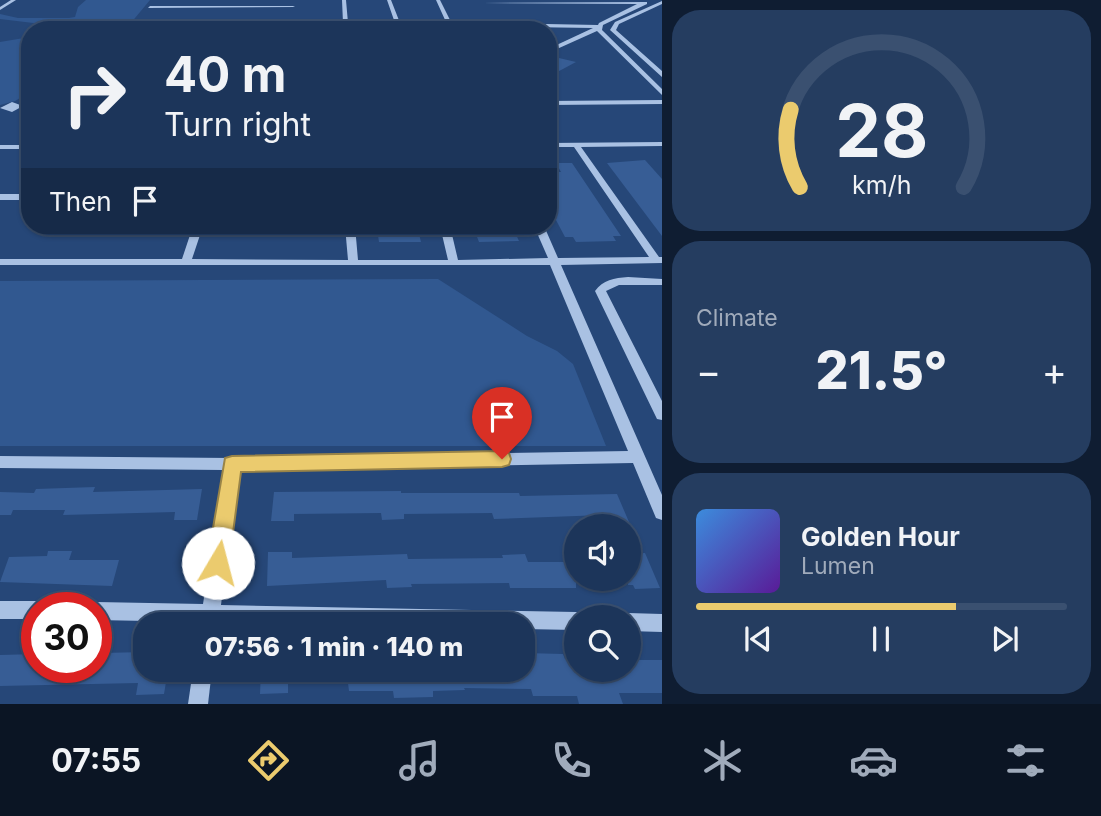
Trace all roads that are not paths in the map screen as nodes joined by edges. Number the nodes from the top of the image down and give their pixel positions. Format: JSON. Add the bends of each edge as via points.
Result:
{"nodes":[{"id":1,"x":14,"y":0,"type":"edge"},
{"id":2,"x":156,"y":0,"type":"edge"},
{"id":3,"x":344,"y":0,"type":"edge"},
{"id":4,"x":389,"y":0,"type":"edge"},
{"id":5,"x":438,"y":0,"type":"edge"},
{"id":6,"x":484,"y":1,"type":"edge"},
{"id":7,"x":647,"y":1,"type":"edge"},
{"id":8,"x":662,"y":2,"type":"edge"},
{"id":9,"x":294,"y":3,"type":"edge"},
{"id":10,"x":150,"y":7,"type":"junction"},
{"id":11,"x":0,"y":9,"type":"edge"},
{"id":12,"x":138,"y":21,"type":"edge"},
{"id":13,"x":293,"y":21,"type":"edge"},
{"id":14,"x":346,"y":21,"type":"edge"},
{"id":15,"x":397,"y":21,"type":"edge"},
{"id":16,"x":448,"y":21,"type":"edge"},
{"id":17,"x":499,"y":21,"type":"edge"},
{"id":18,"x":557,"y":27,"type":"edge"},
{"id":19,"x":600,"y":27,"type":"junction"},
{"id":20,"x":581,"y":36,"type":"junction"},
{"id":21,"x":606,"y":36,"type":"junction"},
{"id":22,"x":557,"y":47,"type":"edge"},
{"id":23,"x":662,"y":75,"type":"edge"},
{"id":24,"x":659,"y":86,"type":"edge"},
{"id":25,"x":662,"y":93,"type":"edge"},
{"id":26,"x":662,"y":102,"type":"edge"},
{"id":27,"x":557,"y":103,"type":"edge"},
{"id":28,"x":14,"y":107,"type":"edge"},
{"id":29,"x":557,"y":109,"type":"edge"},
{"id":30,"x":662,"y":109,"type":"edge"},
{"id":31,"x":0,"y":120,"type":"edge"},
{"id":32,"x":557,"y":145,"type":"edge"},
{"id":33,"x":576,"y":145,"type":"junction"},
{"id":34,"x":660,"y":146,"type":"edge"},
{"id":35,"x":0,"y":147,"type":"edge"},
{"id":36,"x":21,"y":147,"type":"edge"},
{"id":37,"x":0,"y":197,"type":"edge"},
{"id":38,"x":21,"y":197,"type":"edge"},
{"id":39,"x":195,"y":235,"type":"edge"},
{"id":40,"x":351,"y":235,"type":"edge"},
{"id":41,"x":446,"y":235,"type":"edge"},
{"id":42,"x":542,"y":235,"type":"edge"},
{"id":43,"x":659,"y":260,"type":"edge"},
{"id":44,"x":0,"y":262,"type":"edge"},
{"id":45,"x":556,"y":262,"type":"junction"},
{"id":46,"x":186,"y":263,"type":"junction"},
{"id":47,"x":353,"y":263,"type":"junction"},
{"id":48,"x":454,"y":263,"type":"junction"},
{"id":49,"x":662,"y":282,"type":"edge"},
{"id":50,"x":662,"y":415,"type":"edge"},
{"id":51,"x":637,"y":457,"type":"junction"},
{"id":52,"x":0,"y":462,"type":"edge"},
{"id":53,"x":232,"y":464,"type":"junction"},
{"id":54,"x":662,"y":513,"type":"edge"},
{"id":55,"x":0,"y":610,"type":"edge"},
{"id":56,"x":21,"y":610,"type":"edge"},
{"id":57,"x":112,"y":612,"type":"edge"},
{"id":58,"x":211,"y":612,"type":"edge"},
{"id":59,"x":133,"y":614,"type":"edge"},
{"id":60,"x":535,"y":621,"type":"edge"},
{"id":61,"x":564,"y":621,"type":"edge"},
{"id":62,"x":641,"y":622,"type":"edge"},
{"id":63,"x":662,"y":622,"type":"edge"},
{"id":64,"x":201,"y":682,"type":"edge"},
{"id":65,"x":198,"y":704,"type":"edge"}],
"edges":[{"from":1,"to":11,"type":"street"},
{"from":2,"to":10,"type":"street"},
{"from":3,"to":14,"type":"street"},
{"from":4,"to":15,"type":"street"},
{"from":5,"to":16,"type":"street"},
{"from":6,"to":7,"type":"street"},
{"from":6,"to":17,"type":"street"},
{"from":7,"to":19,"type":"street"},
{"from":8,"to":23,"type":"street","via":[[617,23],[613,30]]},
{"from":9,"to":10,"type":"street"},
{"from":9,"to":13,"type":"street"},
{"from":10,"to":12,"type":"street"},
{"from":18,"to":19,"type":"street"},
{"from":19,"to":20,"type":"street"},
{"from":19,"to":21,"type":"street"},
{"from":20,"to":21,"type":"street"},
{"from":20,"to":22,"type":"street"},
{"from":21,"to":24,"type":"street"},
{"from":24,"to":25,"type":"street"},
{"from":26,"to":27,"type":"street"},
{"from":28,"to":31,"type":"street"},
{"from":29,"to":30,"type":"street"},
{"from":32,"to":33,"type":"street"},
{"from":33,"to":34,"type":"street"},
{"from":33,"to":43,"type":"street"},
{"from":35,"to":36,"type":"street"},
{"from":37,"to":38,"type":"street"},
{"from":39,"to":46,"type":"street"},
{"from":40,"to":47,"type":"street"},
{"from":41,"to":48,"type":"street"},
{"from":42,"to":45,"type":"street"},
{"from":43,"to":45,"type":"street"},
{"from":44,"to":46,"type":"street"},
{"from":45,"to":48,"type":"street"},
{"from":45,"to":51,"type":"street"},
{"from":46,"to":47,"type":"street"},
{"from":47,"to":48,"type":"street"},
{"from":49,"to":50,"type":"street","via":[[611,282],[600,291]]},
{"from":51,"to":53,"type":"street"},
{"from":51,"to":54,"type":"street"},
{"from":52,"to":53,"type":"street"},
{"from":53,"to":58,"type":"street"},
{"from":55,"to":56,"type":"street"},
{"from":57,"to":59,"type":"street"},
{"from":60,"to":61,"type":"street"},
{"from":62,"to":63,"type":"street"},
{"from":64,"to":65,"type":"street"}]}
